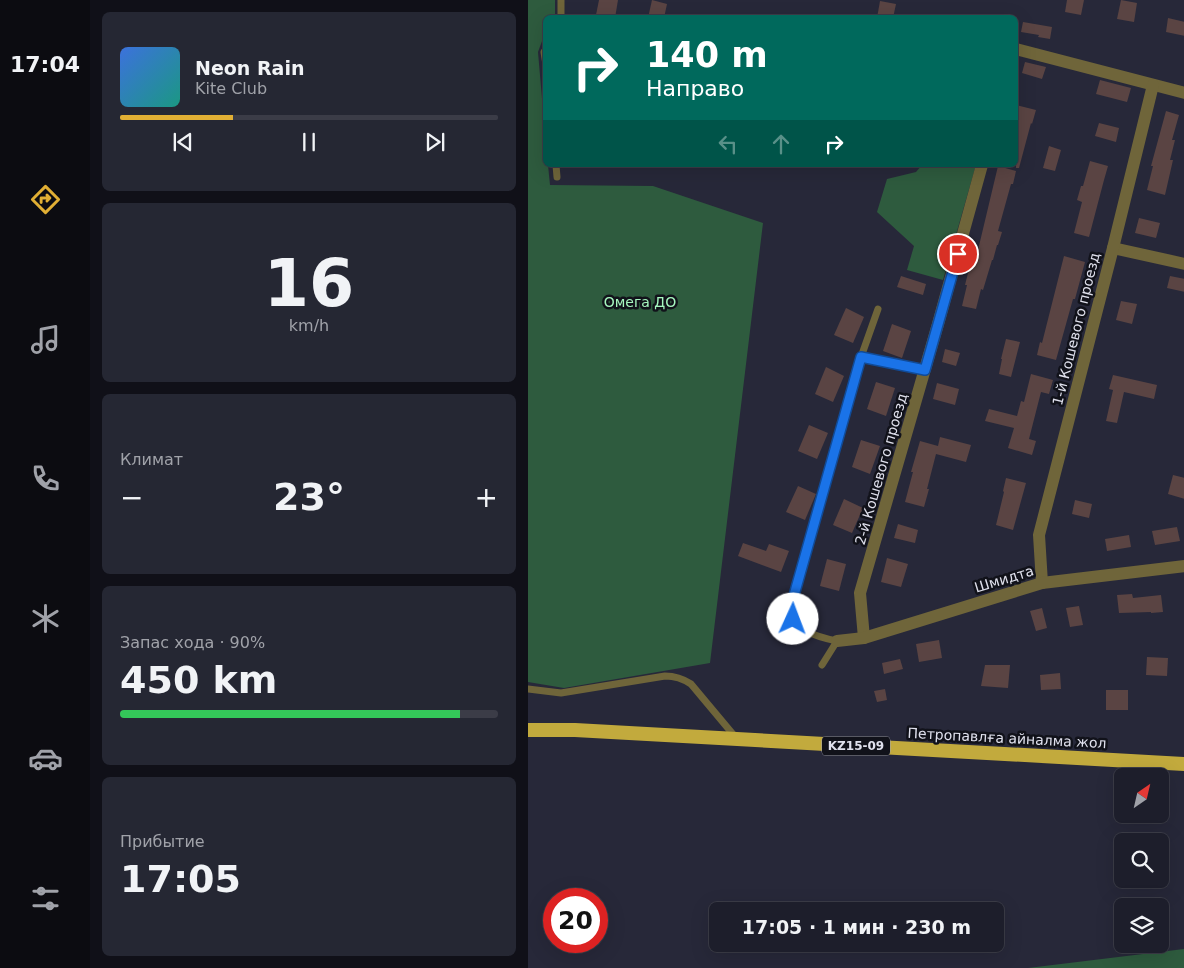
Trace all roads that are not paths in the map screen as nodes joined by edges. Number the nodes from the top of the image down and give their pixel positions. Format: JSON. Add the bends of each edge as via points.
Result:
{"nodes":[{"id":1,"x":561,"y":0,"type":"edge"},
{"id":2,"x":561,"y":15,"type":"edge"},
{"id":3,"x":1018,"y":50,"type":"edge"},
{"id":4,"x":1153,"y":84,"type":"junction"},
{"id":5,"x":1184,"y":93,"type":"edge"},
{"id":6,"x":556,"y":167,"type":"edge"},
{"id":7,"x":981,"y":167,"type":"edge"},
{"id":8,"x":557,"y":177,"type":"dead end"},
{"id":9,"x":1113,"y":248,"type":"junction"},
{"id":10,"x":1184,"y":264,"type":"edge"},
{"id":11,"x":878,"y":309,"type":"dead end"},
{"id":12,"x":861,"y":357,"type":"junction"},
{"id":13,"x":925,"y":370,"type":"junction"},
{"id":14,"x":1184,"y":566,"type":"edge"},
{"id":15,"x":1042,"y":583,"type":"junction"},
{"id":16,"x":864,"y":638,"type":"junction"},
{"id":17,"x":837,"y":641,"type":"junction"},
{"id":18,"x":822,"y":665,"type":"dead end"},
{"id":19,"x":528,"y":689,"type":"edge"},
{"id":20,"x":528,"y":730,"type":"edge"},
{"id":21,"x":737,"y":739,"type":"junction"},
{"id":22,"x":1184,"y":764,"type":"edge"}],
"edges":[{"from":1,"to":2,"type":"lane"},
{"from":3,"to":4,"type":"street"},
{"from":4,"to":5,"type":"street"},
{"from":4,"to":9,"type":"street","name":"1-й Кошевого проезд"},
{"from":6,"to":8,"type":"lane"},
{"from":7,"to":13,"type":"street","name":"2-й Кошевого проезд"},
{"from":9,"to":10,"type":"street"},
{"from":9,"to":15,"type":"street","name":"1-й Кошевого проезд","via":[[1038,535]]},
{"from":11,"to":12,"type":"lane"},
{"from":12,"to":13,"type":"lane"},
{"from":12,"to":17,"type":"lane","via":[[791,606],[793,619],[802,628],[819,638]]},
{"from":13,"to":16,"type":"street","name":"2-й Кошевого проезд","via":[[860,593]]},
{"from":14,"to":15,"type":"street","name":"Шмидта"},
{"from":15,"to":16,"type":"street","name":"Шмидта"},
{"from":16,"to":17,"type":"street","name":"Шмидта"},
{"from":17,"to":18,"type":"lane"},
{"from":19,"to":21,"type":"lane","via":[[561,693],[674,676],[691,684]]},
{"from":20,"to":21,"type":"highway","name":"Петропавлға айналма жол","number":"KZ15-09"},
{"from":21,"to":22,"type":"highway","name":"Петропавлға айналма жол","number":"KZ15-09"}]}
